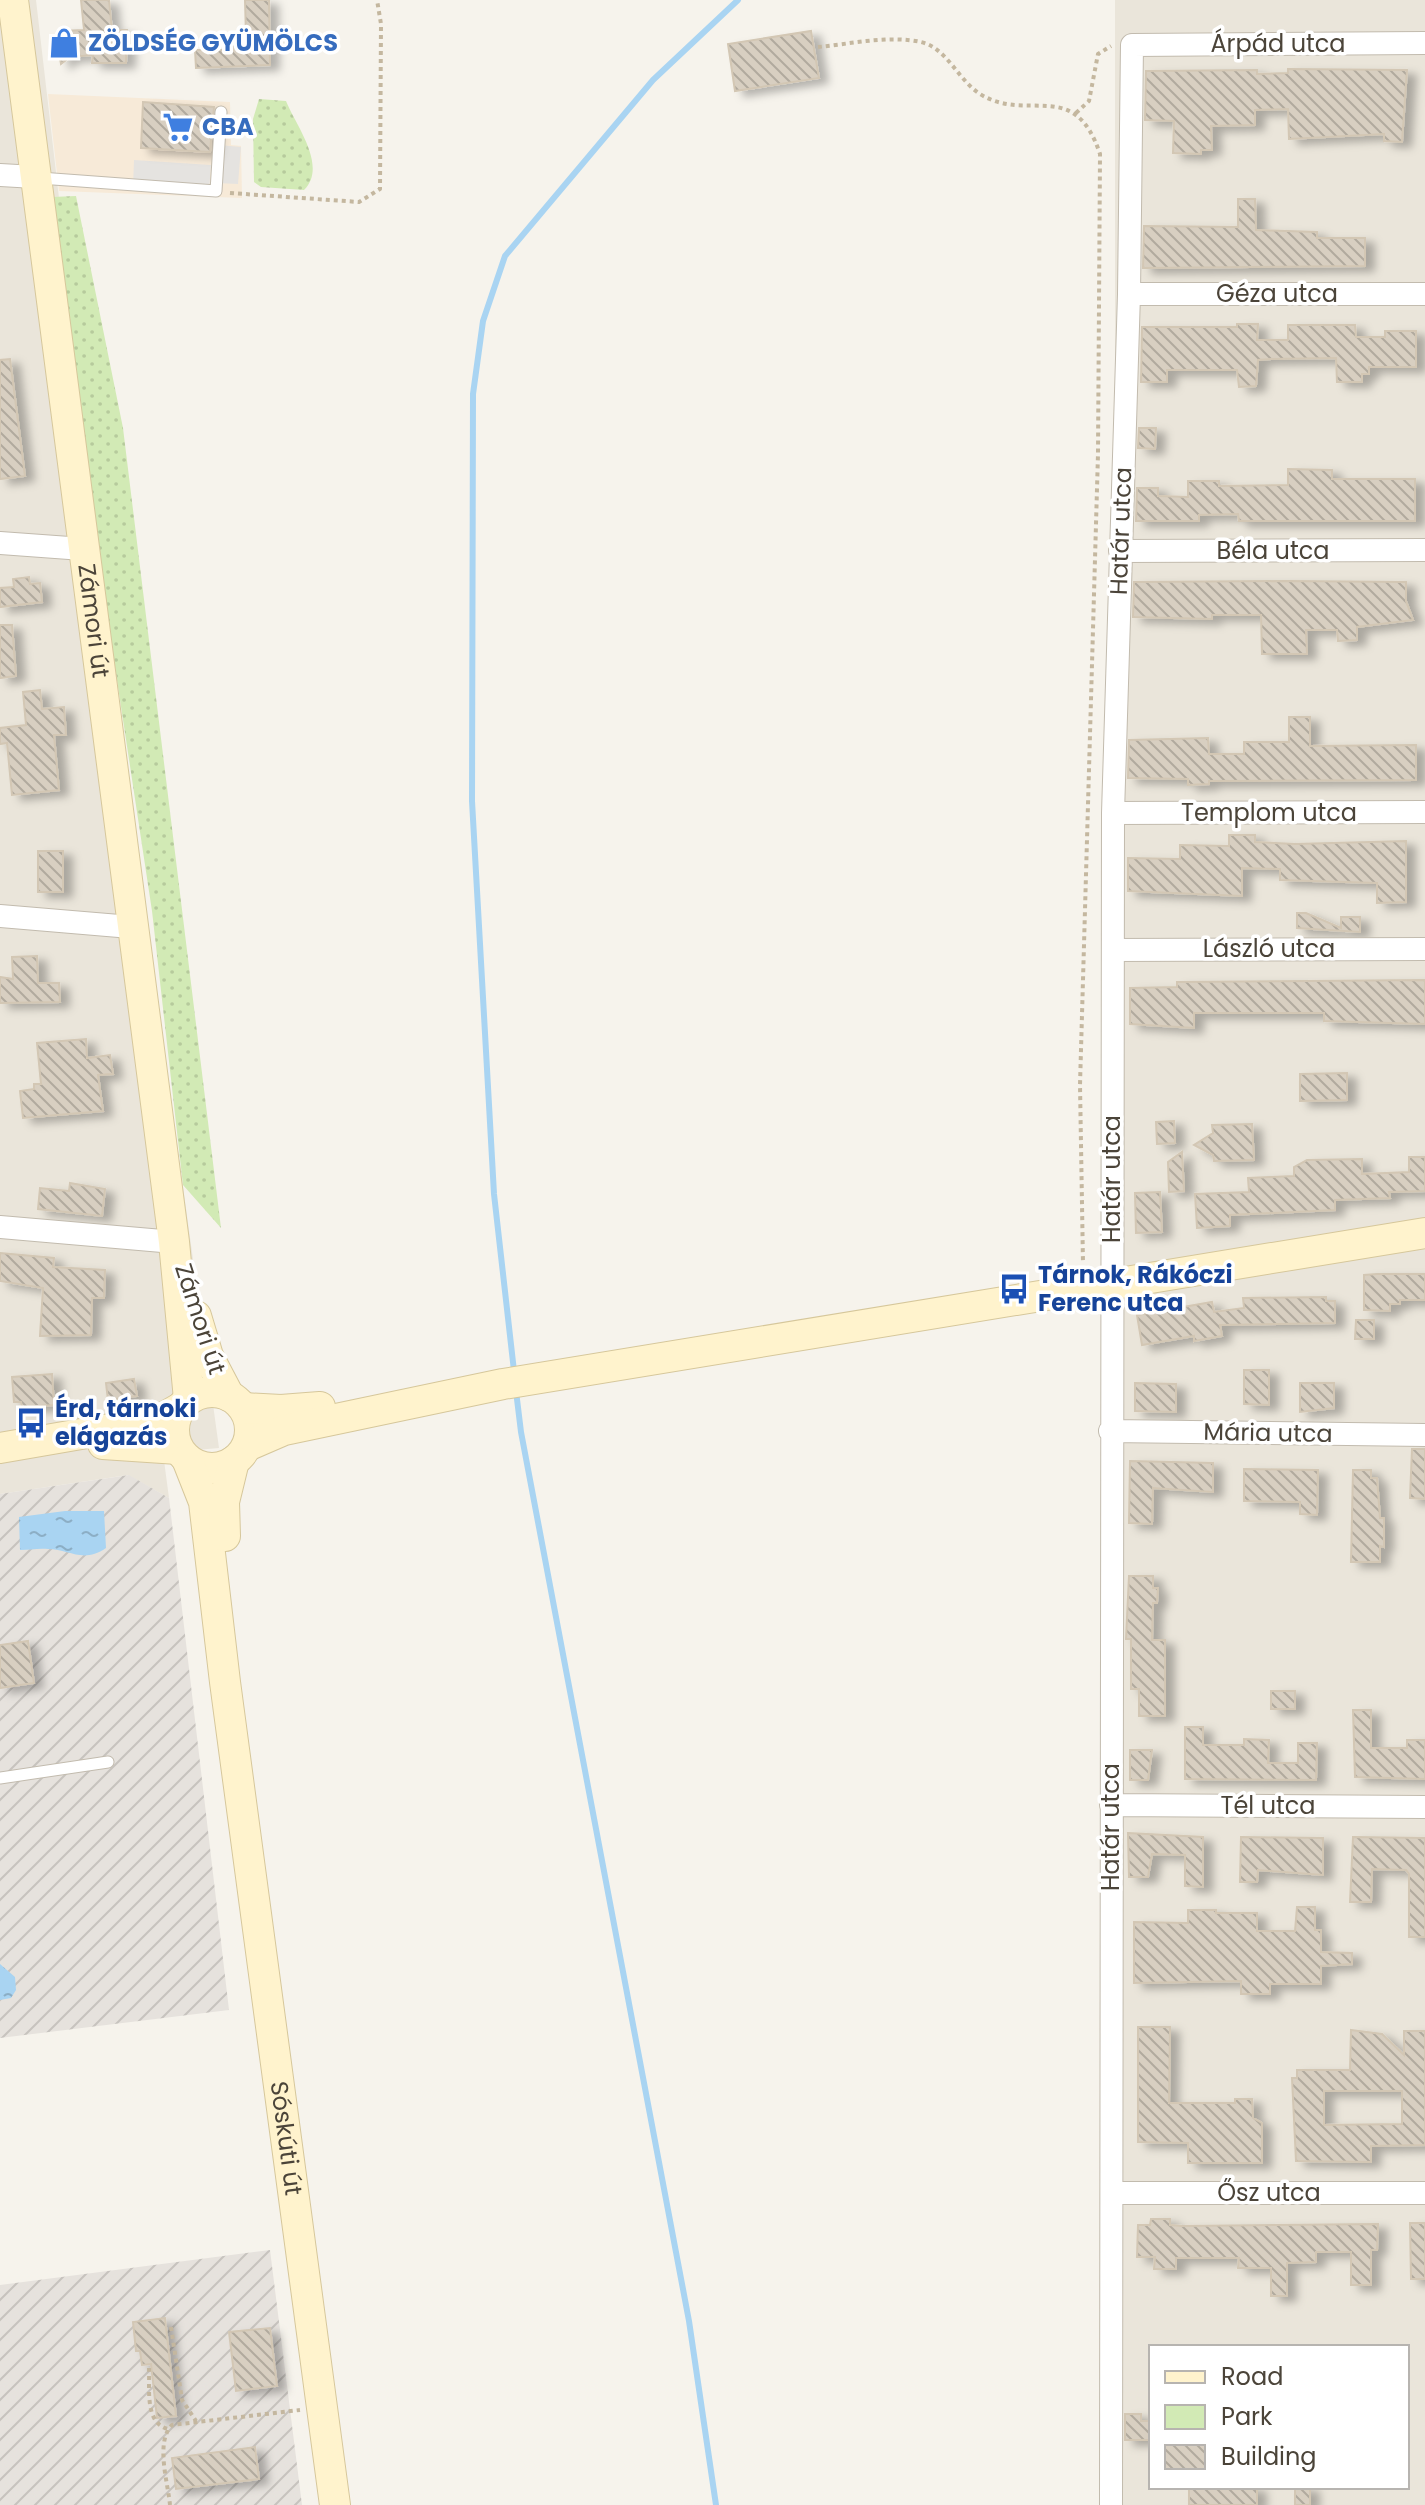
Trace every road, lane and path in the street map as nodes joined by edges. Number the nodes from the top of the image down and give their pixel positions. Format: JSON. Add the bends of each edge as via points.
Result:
{"nodes":[{"id":1,"x":13,"y":0,"type":"edge"},
{"id":2,"x":377,"y":0,"type":"edge"},
{"id":3,"x":1425,"y":43,"type":"edge"},
{"id":4,"x":1132,"y":45,"type":"junction"},
{"id":5,"x":818,"y":47,"type":"dead end"},
{"id":6,"x":221,"y":112,"type":"dead end"},
{"id":7,"x":1076,"y":113,"type":"junction"},
{"id":8,"x":0,"y":175,"type":"edge"},
{"id":9,"x":35,"y":177,"type":"junction"},
{"id":10,"x":216,"y":191,"type":"junction"},
{"id":11,"x":1129,"y":294,"type":"junction"},
{"id":12,"x":1425,"y":294,"type":"edge"},
{"id":13,"x":0,"y":543,"type":"edge"},
{"id":14,"x":83,"y":549,"type":"junction"},
{"id":15,"x":1425,"y":550,"type":"edge"},
{"id":16,"x":1120,"y":551,"type":"junction"},
{"id":17,"x":1425,"y":812,"type":"edge"},
{"id":18,"x":1113,"y":813,"type":"junction"},
{"id":19,"x":0,"y":916,"type":"edge"},
{"id":20,"x":131,"y":927,"type":"junction"},
{"id":21,"x":1425,"y":949,"type":"edge"},
{"id":22,"x":1113,"y":950,"type":"junction"},
{"id":23,"x":0,"y":1227,"type":"edge"},
{"id":24,"x":1425,"y":1233,"type":"edge"},
{"id":25,"x":174,"y":1242,"type":"junction"},
{"id":26,"x":1087,"y":1289,"type":"junction"},
{"id":27,"x":421,"y":1400,"type":"junction"},
{"id":28,"x":236,"y":1402,"type":"junction"},
{"id":29,"x":185,"y":1404,"type":"junction"},
{"id":30,"x":1110,"y":1431,"type":"junction"},
{"id":31,"x":1425,"y":1435,"type":"edge"},
{"id":32,"x":2,"y":1448,"type":"edge"},
{"id":33,"x":183,"y":1454,"type":"junction"},
{"id":34,"x":241,"y":1454,"type":"junction"},
{"id":35,"x":108,"y":1762,"type":"dead end"},
{"id":36,"x":239,"y":1773,"type":"junction"},
{"id":37,"x":0,"y":1778,"type":"edge"},
{"id":38,"x":1111,"y":1805,"type":"junction"},
{"id":39,"x":1425,"y":1807,"type":"edge"},
{"id":40,"x":1114,"y":2193,"type":"junction"},
{"id":41,"x":1425,"y":2193,"type":"edge"},
{"id":42,"x":171,"y":2327,"type":"dead end"},
{"id":43,"x":149,"y":2368,"type":"dead end"},
{"id":44,"x":290,"y":2411,"type":"dead end"},
{"id":45,"x":196,"y":2421,"type":"junction"},
{"id":46,"x":168,"y":2429,"type":"junction"},
{"id":47,"x":170,"y":2505,"type":"edge"},
{"id":48,"x":335,"y":2505,"type":"edge"},
{"id":49,"x":1111,"y":2505,"type":"edge"}],
"edges":[{"from":1,"to":9,"type":"main road","name":"Zámori út"},
{"from":2,"to":10,"type":"path","via":[[380,189],[359,202]]},
{"from":3,"to":4,"type":"street","name":"Árpád utca"},
{"from":4,"to":7,"type":"path","via":[[1098,54],[1089,101]]},
{"from":4,"to":11,"type":"street","name":"Határ utca"},
{"from":5,"to":7,"type":"path","via":[[922,42],[941,52],[967,84],[990,99]]},
{"from":6,"to":10,"type":"lane"},
{"from":7,"to":26,"type":"path","via":[[1094,137],[1102,173],[1080,1085]]},
{"from":8,"to":9,"type":"street"},
{"from":9,"to":10,"type":"lane"},
{"from":9,"to":14,"type":"main road","name":"Zámori út"},
{"from":11,"to":12,"type":"street","name":"Géza utca"},
{"from":11,"to":16,"type":"street","name":"Határ utca"},
{"from":13,"to":14,"type":"street"},
{"from":14,"to":20,"type":"main road","name":"Zámori út"},
{"from":15,"to":16,"type":"street","name":"Béla utca"},
{"from":16,"to":18,"type":"street","name":"Határ utca"},
{"from":17,"to":18,"type":"street","name":"Templom utca"},
{"from":18,"to":22,"type":"street","name":"Határ utca"},
{"from":19,"to":20,"type":"street"},
{"from":20,"to":25,"type":"main road","name":"Zámori út"},
{"from":21,"to":22,"type":"street","name":"László utca"},
{"from":22,"to":26,"type":"street","name":"Határ utca"},
{"from":23,"to":25,"type":"street"},
{"from":24,"to":26,"type":"main road"},
{"from":25,"to":28,"type":"main road","name":"Zámori út","via":[[208,1356]]},
{"from":25,"to":29,"type":"main road","name":"Zámori út"},
{"from":26,"to":27,"type":"main road"},
{"from":26,"to":30,"type":"street","name":"Határ utca"},
{"from":27,"to":28,"type":"main road","via":[[281,1410]]},
{"from":27,"to":34,"type":"main road","via":[[284,1430]]},
{"from":28,"to":29,"type":"main road","via":[[209,1391]]},
{"from":28,"to":34,"type":"main road","via":[[251,1426]]},
{"from":29,"to":32,"type":"main road","via":[[161,1419]]},
{"from":29,"to":33,"type":"main road","via":[[174,1425]]},
{"from":30,"to":31,"type":"street","name":"Mária utca"},
{"from":30,"to":38,"type":"street","name":"Határ utca"},
{"from":32,"to":33,"type":"main road","via":[[142,1444]]},
{"from":33,"to":34,"type":"main road","via":[[215,1468]]},
{"from":33,"to":36,"type":"main road","name":"Sóskúti út","via":[[204,1502]]},
{"from":34,"to":36,"type":"main road","name":"Sóskúti út","via":[[224,1502]]},
{"from":35,"to":37,"type":"lane"},
{"from":36,"to":48,"type":"main road","name":"Sóskúti út"},
{"from":38,"to":39,"type":"street","name":"Tél utca"},
{"from":38,"to":40,"type":"street","name":"Határ utca"},
{"from":40,"to":41,"type":"street","name":"Ősz utca"},
{"from":40,"to":49,"type":"street","name":"Határ utca"},
{"from":42,"to":45,"type":"path","via":[[182,2400]]},
{"from":43,"to":46,"type":"path","via":[[152,2416]]},
{"from":44,"to":45,"type":"path"},
{"from":45,"to":46,"type":"path"},
{"from":46,"to":47,"type":"path","via":[[163,2445]]}]}
